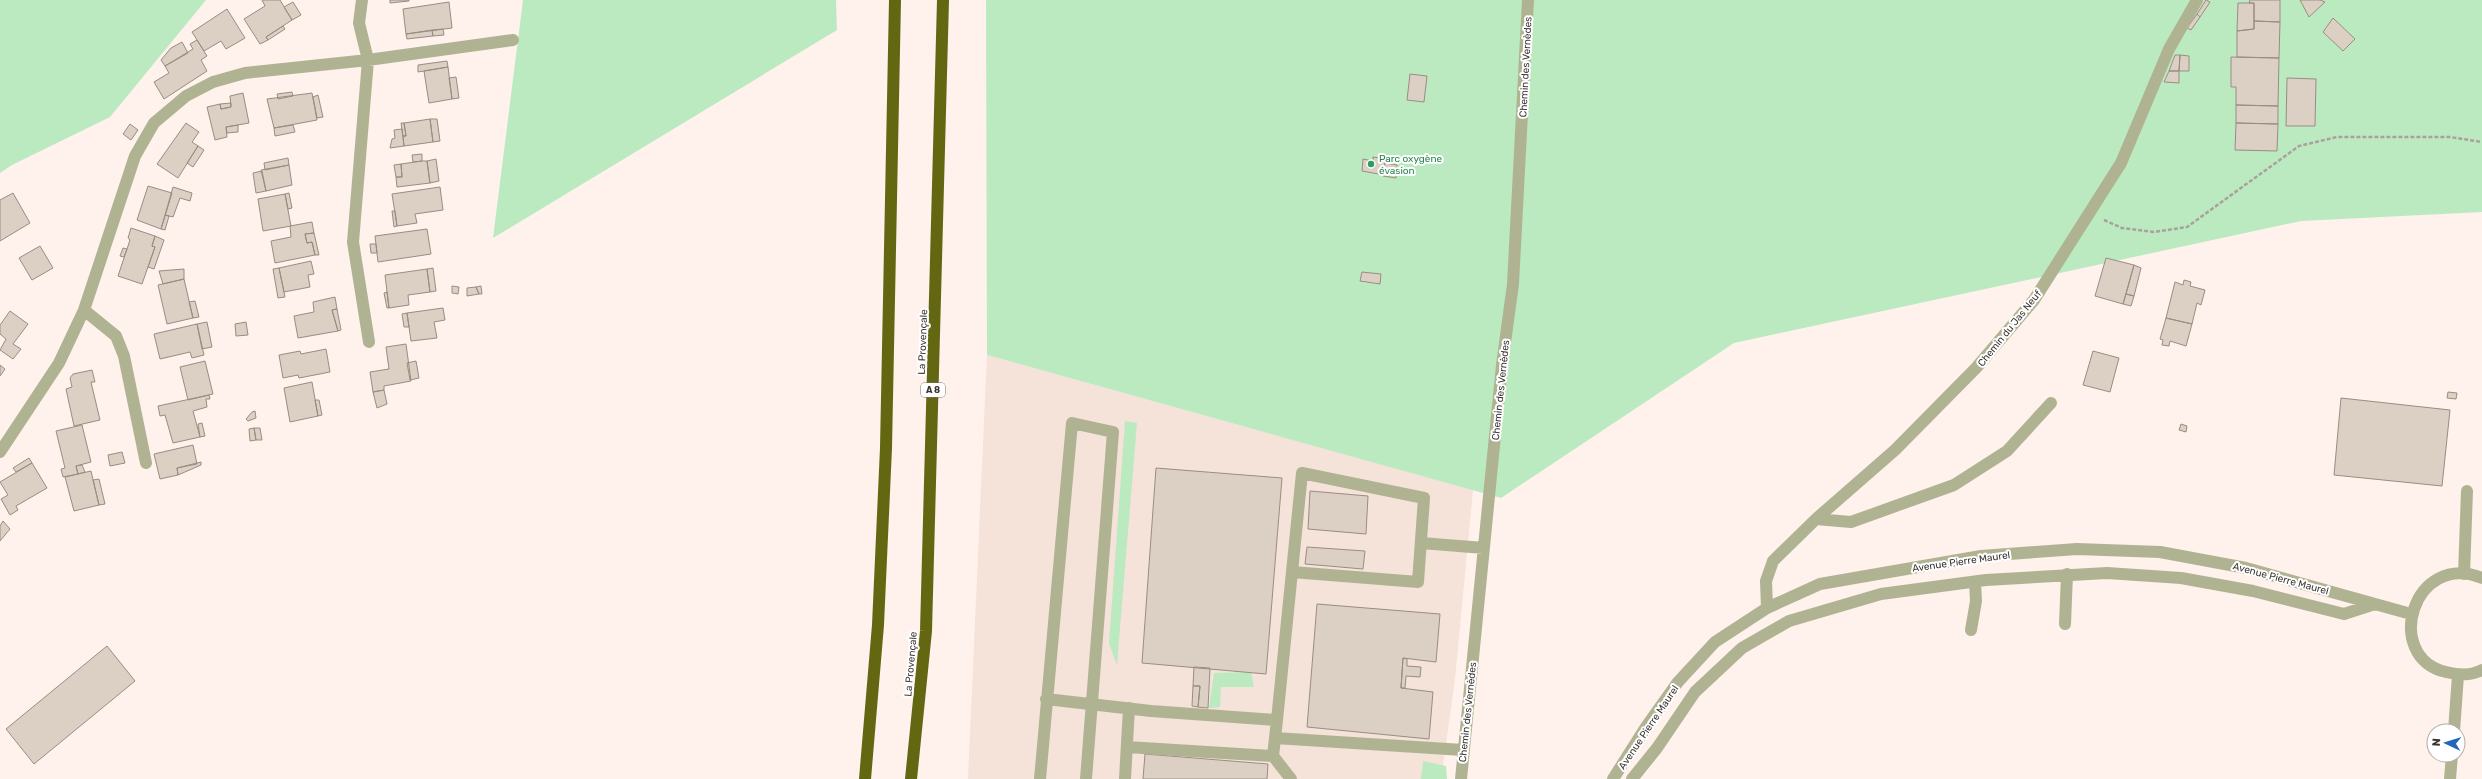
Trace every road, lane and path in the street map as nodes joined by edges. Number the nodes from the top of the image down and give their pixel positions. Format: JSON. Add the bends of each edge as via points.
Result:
{"nodes":[{"id":1,"x":362,"y":0,"type":"edge"},
{"id":2,"x":895,"y":0,"type":"edge"},
{"id":3,"x":944,"y":0,"type":"edge"},
{"id":4,"x":1528,"y":0,"type":"edge"},
{"id":5,"x":2197,"y":0,"type":"edge"},
{"id":6,"x":513,"y":40,"type":"dead end"},
{"id":7,"x":368,"y":60,"type":"junction"},
{"id":8,"x":2482,"y":142,"type":"edge"},
{"id":9,"x":2090,"y":214,"type":"junction"},
{"id":10,"x":84,"y":310,"type":"junction"},
{"id":11,"x":369,"y":342,"type":"dead end"},
{"id":12,"x":2051,"y":403,"type":"dead end"},
{"id":13,"x":0,"y":452,"type":"edge"},
{"id":14,"x":146,"y":463,"type":"dead end"},
{"id":15,"x":2467,"y":491,"type":"dead end"},
{"id":16,"x":1816,"y":519,"type":"junction"},
{"id":17,"x":1421,"y":542,"type":"junction"},
{"id":18,"x":1484,"y":548,"type":"junction"},
{"id":19,"x":1292,"y":572,"type":"junction"},
{"id":20,"x":2067,"y":574,"type":"junction"},
{"id":21,"x":2464,"y":574,"type":"junction"},
{"id":22,"x":2482,"y":578,"type":"edge"},
{"id":23,"x":1975,"y":582,"type":"junction"},
{"id":24,"x":2375,"y":604,"type":"junction"},
{"id":25,"x":1767,"y":608,"type":"junction"},
{"id":26,"x":2411,"y":614,"type":"junction"},
{"id":27,"x":2065,"y":624,"type":"dead end"},
{"id":28,"x":1970,"y":630,"type":"dead end"},
{"id":29,"x":2482,"y":670,"type":"edge"},
{"id":30,"x":2458,"y":675,"type":"junction"},
{"id":31,"x":1046,"y":699,"type":"junction"},
{"id":32,"x":1092,"y":704,"type":"junction"},
{"id":33,"x":1129,"y":708,"type":"junction"},
{"id":34,"x":1277,"y":720,"type":"junction"},
{"id":35,"x":2455,"y":723,"type":"edge"},
{"id":36,"x":1275,"y":738,"type":"junction"},
{"id":37,"x":1127,"y":747,"type":"junction"},
{"id":38,"x":1463,"y":750,"type":"junction"},
{"id":39,"x":1273,"y":756,"type":"junction"},
{"id":40,"x":2451,"y":763,"type":"edge"},
{"id":41,"x":865,"y":779,"type":"edge"},
{"id":42,"x":912,"y":779,"type":"edge"},
{"id":43,"x":1040,"y":779,"type":"edge"},
{"id":44,"x":1086,"y":779,"type":"edge"},
{"id":45,"x":1125,"y":779,"type":"edge"},
{"id":46,"x":1291,"y":779,"type":"edge"},
{"id":47,"x":1461,"y":779,"type":"edge"},
{"id":48,"x":1613,"y":779,"type":"edge"},
{"id":49,"x":1632,"y":779,"type":"edge"},
{"id":50,"x":2450,"y":779,"type":"edge"}],
"edges":[{"from":1,"to":7,"type":"street","via":[[359,23]]},
{"from":2,"to":41,"type":"highway","via":[[886,448],[878,625]]},
{"from":3,"to":42,"type":"highway","name":"La Provençale","number":"A 8","via":[[926,631]]},
{"from":4,"to":18,"type":"street","name":"Chemin des Vernèdes","via":[[1513,284]]},
{"from":5,"to":9,"type":"street","name":"Chemin du Jas Neuf","via":[[2169,49],[2121,163]]},
{"from":6,"to":7,"type":"street"},
{"from":7,"to":10,"type":"street","via":[[245,73],[213,82],[186,96],[154,123],[135,156]]},
{"from":7,"to":11,"type":"street","via":[[353,242]]},
{"from":8,"to":9,"type":"path","via":[[2450,137],[2337,137],[2299,146],[2187,227],[2154,232],[2122,228]]},
{"from":9,"to":16,"type":"street","name":"Chemin du Jas Neuf","via":[[2034,300],[1976,368],[1895,450]]},
{"from":10,"to":13,"type":"street","via":[[59,363]]},
{"from":10,"to":14,"type":"street","via":[[116,336],[124,356]]},
{"from":12,"to":16,"type":"street","via":[[2007,451],[1954,485],[1851,522]]},
{"from":15,"to":21,"type":"street"},
{"from":16,"to":25,"type":"street","name":"Chemin du Jas Neuf","via":[[1773,561],[1766,581]]},
{"from":17,"to":18,"type":"street"},
{"from":17,"to":19,"type":"street","via":[[1418,582]]},
{"from":17,"to":19,"type":"street","via":[[1424,498],[1302,473]]},
{"from":18,"to":38,"type":"street","name":"Chemin des Vernèdes"},
{"from":19,"to":34,"type":"street"},
{"from":20,"to":23,"type":"street"},
{"from":20,"to":24,"type":"street","via":[[2107,573],[2181,578],[2253,590],[2344,614]]},
{"from":20,"to":27,"type":"street"},
{"from":21,"to":22,"type":"street"},
{"from":21,"to":26,"type":"street","via":[[2456,573],[2441,577],[2427,586],[2417,599]]},
{"from":23,"to":28,"type":"street","via":[[1976,600]]},
{"from":23,"to":49,"type":"street","via":[[1881,594],[1789,620],[1742,648],[1695,692],[1658,748]]},
{"from":24,"to":25,"type":"street","name":"Avenue Pierre Maurel","via":[[2246,568],[2160,552],[2077,549],[1981,556],[1883,572],[1820,584]]},
{"from":24,"to":26,"type":"street","name":"Avenue Pierre Maurel"},
{"from":25,"to":48,"type":"street","name":"Avenue Pierre Maurel","via":[[1715,642],[1678,682]]},
{"from":26,"to":30,"type":"street","via":[[2411,630],[2416,647],[2426,661],[2441,671]]},
{"from":29,"to":30,"type":"street"},
{"from":30,"to":35,"type":"street"},
{"from":31,"to":32,"type":"street"},
{"from":31,"to":32,"type":"street","via":[[1072,423],[1113,432]]},
{"from":31,"to":43,"type":"street"},
{"from":32,"to":33,"type":"street"},
{"from":32,"to":44,"type":"street"},
{"from":33,"to":34,"type":"street"},
{"from":33,"to":37,"type":"street"},
{"from":34,"to":36,"type":"street"},
{"from":36,"to":38,"type":"street"},
{"from":36,"to":39,"type":"street"},
{"from":37,"to":39,"type":"street"},
{"from":37,"to":45,"type":"street"},
{"from":38,"to":47,"type":"street","name":"Chemin des Vernèdes"},
{"from":39,"to":46,"type":"street"},
{"from":40,"to":50,"type":"street"}]}
